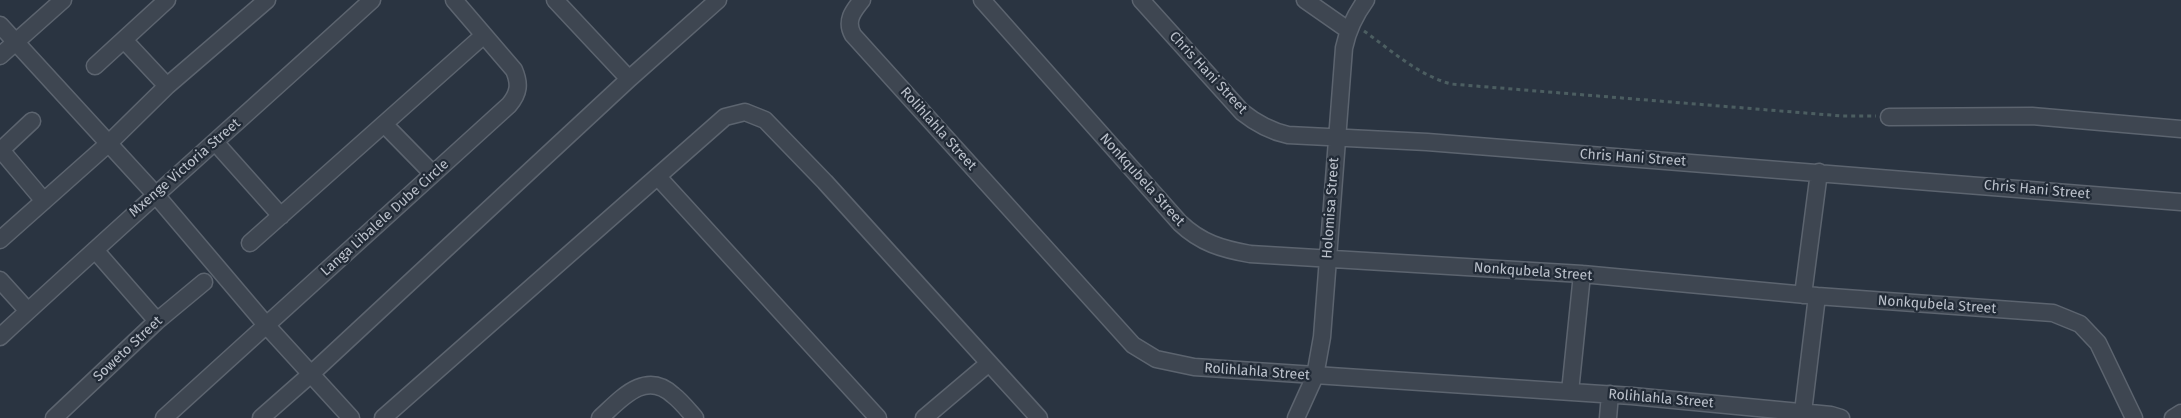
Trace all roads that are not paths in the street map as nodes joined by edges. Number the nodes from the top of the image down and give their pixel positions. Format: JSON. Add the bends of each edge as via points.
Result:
{"nodes":[{"id":1,"x":63,"y":0,"type":"edge"},
{"id":2,"x":167,"y":0,"type":"edge"},
{"id":3,"x":372,"y":0,"type":"edge"},
{"id":4,"x":454,"y":0,"type":"edge"},
{"id":5,"x":556,"y":0,"type":"edge"},
{"id":6,"x":718,"y":0,"type":"edge"},
{"id":7,"x":862,"y":0,"type":"edge"},
{"id":8,"x":982,"y":0,"type":"edge"},
{"id":9,"x":1141,"y":0,"type":"edge"},
{"id":10,"x":1304,"y":0,"type":"edge"},
{"id":11,"x":1366,"y":0,"type":"edge"},
{"id":12,"x":265,"y":1,"type":"edge"},
{"id":13,"x":0,"y":25,"type":"edge"},
{"id":14,"x":1350,"y":26,"type":"junction"},
{"id":15,"x":484,"y":35,"type":"junction"},
{"id":16,"x":124,"y":40,"type":"junction"},
{"id":17,"x":15,"y":43,"type":"junction"},
{"id":18,"x":0,"y":56,"type":"edge"},
{"id":19,"x":95,"y":66,"type":"dead end"},
{"id":20,"x":629,"y":79,"type":"junction"},
{"id":21,"x":168,"y":86,"type":"junction"},
{"id":22,"x":1889,"y":116,"type":"road end"},
{"id":23,"x":32,"y":121,"type":"dead end"},
{"id":24,"x":384,"y":124,"type":"junction"},
{"id":25,"x":2181,"y":129,"type":"edge"},
{"id":26,"x":1336,"y":136,"type":"junction"},
{"id":27,"x":216,"y":142,"type":"junction"},
{"id":28,"x":108,"y":144,"type":"junction"},
{"id":29,"x":1,"y":150,"type":"edge"},
{"id":30,"x":1819,"y":172,"type":"junction"},
{"id":31,"x":433,"y":174,"type":"junction"},
{"id":32,"x":658,"y":177,"type":"junction"},
{"id":33,"x":155,"y":194,"type":"junction"},
{"id":34,"x":44,"y":201,"type":"junction"},
{"id":35,"x":2181,"y":202,"type":"edge"},
{"id":36,"x":280,"y":216,"type":"junction"},
{"id":37,"x":0,"y":240,"type":"edge"},
{"id":38,"x":250,"y":243,"type":"dead end"},
{"id":39,"x":95,"y":250,"type":"junction"},
{"id":40,"x":1327,"y":259,"type":"junction"},
{"id":41,"x":1582,"y":274,"type":"junction"},
{"id":42,"x":0,"y":280,"type":"edge"},
{"id":43,"x":204,"y":282,"type":"dead end"},
{"id":44,"x":1810,"y":296,"type":"junction"},
{"id":45,"x":28,"y":312,"type":"junction"},
{"id":46,"x":158,"y":321,"type":"junction"},
{"id":47,"x":267,"y":326,"type":"junction"},
{"id":48,"x":0,"y":337,"type":"edge"},
{"id":49,"x":989,"y":363,"type":"junction"},
{"id":50,"x":311,"y":374,"type":"junction"},
{"id":51,"x":1315,"y":376,"type":"junction"},
{"id":52,"x":1570,"y":392,"type":"junction"},
{"id":53,"x":1610,"y":394,"type":"junction"},
{"id":54,"x":1803,"y":412,"type":"junction"},
{"id":55,"x":2181,"y":413,"type":"edge"},
{"id":56,"x":54,"y":418,"type":"edge"},
{"id":57,"x":164,"y":418,"type":"edge"},
{"id":58,"x":261,"y":418,"type":"edge"},
{"id":59,"x":351,"y":418,"type":"edge"},
{"id":60,"x":383,"y":418,"type":"edge"},
{"id":61,"x":600,"y":418,"type":"edge"},
{"id":62,"x":695,"y":418,"type":"edge"},
{"id":63,"x":878,"y":418,"type":"edge"},
{"id":64,"x":924,"y":418,"type":"edge"},
{"id":65,"x":1039,"y":418,"type":"edge"},
{"id":66,"x":1296,"y":418,"type":"edge"},
{"id":67,"x":1608,"y":418,"type":"edge"},
{"id":68,"x":1841,"y":418,"type":"edge"},
{"id":69,"x":2134,"y":418,"type":"edge"},
{"id":70,"x":2173,"y":418,"type":"edge"}],
"edges":[{"from":1,"to":17,"type":"street"},
{"from":2,"to":16,"type":"street"},
{"from":3,"to":27,"type":"street","name":"Mxenge Victoria Street"},
{"from":4,"to":15,"type":"street","name":"Langa Libalele Dube Circle"},
{"from":5,"to":20,"type":"street"},
{"from":6,"to":20,"type":"street"},
{"from":7,"to":51,"type":"street","name":"Rolihlahla Street","via":[[849,19],[853,35],[1133,345],[1156,359],[1180,365]]},
{"from":8,"to":40,"type":"street","name":"Nonkqubela Street","via":[[1192,234],[1226,250]]},
{"from":9,"to":26,"type":"street","name":"Chris Hani Street","via":[[1242,112],[1258,125],[1288,135]]},
{"from":10,"to":14,"type":"street"},
{"from":11,"to":14,"type":"street","name":"Holomisa Street"},
{"from":12,"to":21,"type":"street"},
{"from":13,"to":17,"type":"street"},
{"from":14,"to":26,"type":"street","name":"Holomisa Street","via":[[1340,83]]},
{"from":15,"to":24,"type":"street"},
{"from":15,"to":31,"type":"street","name":"Langa Libalele Dube Circle","via":[[514,70],[518,93],[510,105]]},
{"from":16,"to":19,"type":"street"},
{"from":16,"to":21,"type":"street"},
{"from":17,"to":18,"type":"street"},
{"from":17,"to":28,"type":"street"},
{"from":20,"to":50,"type":"street"},
{"from":21,"to":28,"type":"street"},
{"from":22,"to":25,"type":"street","via":[[2032,116]]},
{"from":23,"to":29,"type":"street"},
{"from":24,"to":31,"type":"street"},
{"from":24,"to":36,"type":"street"},
{"from":26,"to":30,"type":"street","name":"Chris Hani Street"},
{"from":26,"to":40,"type":"street","name":"Holomisa Street"},
{"from":27,"to":33,"type":"street","name":"Mxenge Victoria Street"},
{"from":27,"to":36,"type":"street"},
{"from":28,"to":33,"type":"street"},
{"from":28,"to":34,"type":"street"},
{"from":29,"to":34,"type":"street"},
{"from":30,"to":35,"type":"street","name":"Chris Hani Street"},
{"from":30,"to":44,"type":"street"},
{"from":31,"to":47,"type":"street","name":"Langa Libalele Dube Circle"},
{"from":32,"to":49,"type":"street","via":[[725,117],[745,112],[760,116],[825,182]]},
{"from":32,"to":60,"type":"street"},
{"from":32,"to":63,"type":"street"},
{"from":33,"to":39,"type":"street","name":"Mxenge Victoria Street"},
{"from":33,"to":47,"type":"street"},
{"from":34,"to":37,"type":"street"},
{"from":36,"to":38,"type":"street"},
{"from":39,"to":45,"type":"street","name":"Mxenge Victoria Street"},
{"from":39,"to":46,"type":"street"},
{"from":40,"to":41,"type":"street","name":"Nonkqubela Street"},
{"from":40,"to":51,"type":"street","name":"Holomisa Street","via":[[1322,337]]},
{"from":41,"to":44,"type":"street","name":"Nonkqubela Street"},
{"from":41,"to":52,"type":"street"},
{"from":42,"to":45,"type":"street"},
{"from":43,"to":46,"type":"street","name":"Soweto Street"},
{"from":44,"to":54,"type":"street"},
{"from":44,"to":69,"type":"street","name":"Nonkqubela Street","via":[[2053,313],[2080,324],[2098,343]]},
{"from":45,"to":48,"type":"street","name":"Mxenge Victoria Street"},
{"from":46,"to":56,"type":"street","name":"Soweto Street"},
{"from":47,"to":50,"type":"street"},
{"from":47,"to":57,"type":"street","name":"Langa Libalele Dube Circle"},
{"from":49,"to":64,"type":"street"},
{"from":49,"to":65,"type":"street"},
{"from":50,"to":58,"type":"street"},
{"from":50,"to":59,"type":"street"},
{"from":51,"to":52,"type":"street","name":"Rolihlahla Street"},
{"from":51,"to":66,"type":"street","name":"Holomisa Street"},
{"from":52,"to":53,"type":"street","name":"Rolihlahla Street"},
{"from":53,"to":54,"type":"street","name":"Rolihlahla Street"},
{"from":53,"to":67,"type":"street"},
{"from":54,"to":68,"type":"street","name":"Rolihlahla Street"},
{"from":55,"to":70,"type":"street"},
{"from":61,"to":62,"type":"street","via":[[636,387],[651,386],[673,394]]}]}
